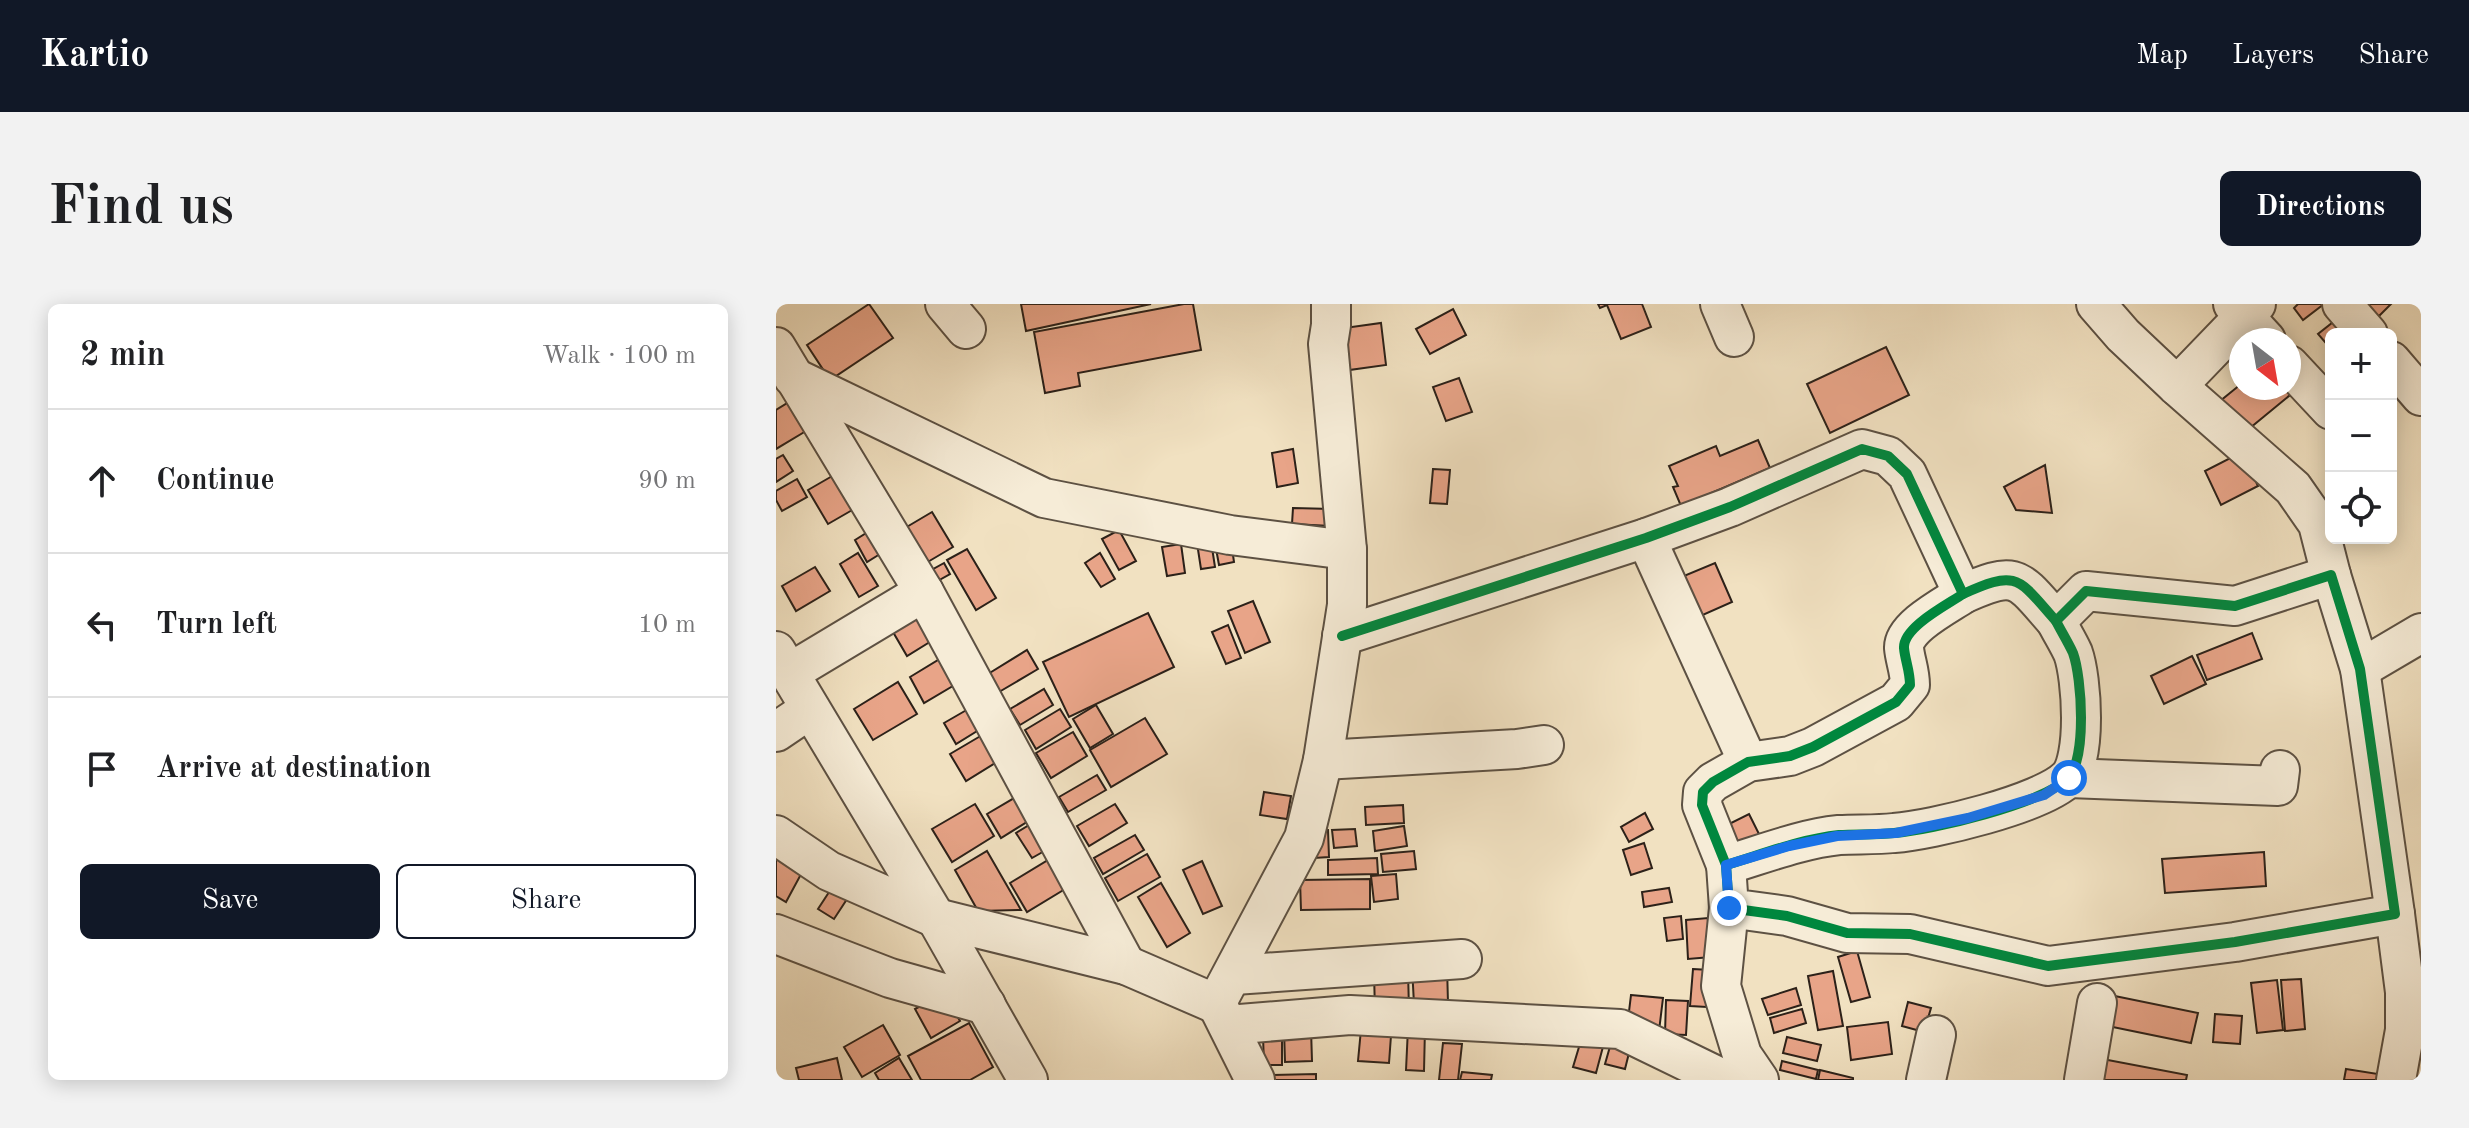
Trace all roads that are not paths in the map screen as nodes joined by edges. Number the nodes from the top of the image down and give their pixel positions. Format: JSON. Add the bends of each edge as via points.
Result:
{"nodes":[{"id":1,"x":1331,"y":304,"type":"edge"},
{"id":2,"x":2096,"y":304,"type":"edge"},
{"id":3,"x":2342,"y":304,"type":"edge"},
{"id":4,"x":2250,"y":316,"type":"edge"},
{"id":5,"x":2363,"y":328,"type":"edge"},
{"id":6,"x":785,"y":362,"type":"edge"},
{"id":7,"x":2397,"y":368,"type":"edge"},
{"id":8,"x":2301,"y":378,"type":"edge"},
{"id":9,"x":2177,"y":386,"type":"junction"},
{"id":10,"x":2421,"y":396,"type":"edge"},
{"id":11,"x":2325,"y":404,"type":"edge"},
{"id":12,"x":1646,"y":538,"type":"junction"},
{"id":13,"x":1347,"y":550,"type":"junction"},
{"id":14,"x":2331,"y":575,"type":"junction"},
{"id":15,"x":924,"y":592,"type":"junction"},
{"id":16,"x":1963,"y":594,"type":"junction"},
{"id":17,"x":2056,"y":621,"type":"junction"},
{"id":18,"x":2421,"y":633,"type":"edge"},
{"id":19,"x":1342,"y":636,"type":"junction"},
{"id":20,"x":782,"y":662,"type":"edge"},
{"id":21,"x":2360,"y":669,"type":"junction"},
{"id":22,"x":810,"y":709,"type":"junction"},
{"id":23,"x":776,"y":732,"type":"edge"},
{"id":24,"x":1544,"y":745,"type":"dead end"},
{"id":25,"x":1323,"y":760,"type":"junction"},
{"id":26,"x":1748,"y":762,"type":"junction"},
{"id":27,"x":2280,"y":770,"type":"dead end"},
{"id":28,"x":2069,"y":778,"type":"junction"},
{"id":29,"x":776,"y":835,"type":"edge"},
{"id":30,"x":1726,"y":865,"type":"junction"},
{"id":31,"x":1729,"y":908,"type":"junction"},
{"id":32,"x":2395,"y":914,"type":"junction"},
{"id":33,"x":936,"y":918,"type":"junction"},
{"id":34,"x":776,"y":934,"type":"edge"},
{"id":35,"x":1462,"y":959,"type":"dead end"},
{"id":36,"x":1126,"y":965,"type":"junction"},
{"id":37,"x":2413,"y":995,"type":"edge"},
{"id":38,"x":1226,"y":1001,"type":"junction"},
{"id":39,"x":2097,"y":1003,"type":"dead end"},
{"id":40,"x":986,"y":1005,"type":"junction"},
{"id":41,"x":1936,"y":1035,"type":"dead end"},
{"id":42,"x":1028,"y":1080,"type":"edge"},
{"id":43,"x":1255,"y":1080,"type":"edge"},
{"id":44,"x":1725,"y":1080,"type":"edge"},
{"id":45,"x":1759,"y":1080,"type":"edge"},
{"id":46,"x":1926,"y":1080,"type":"edge"},
{"id":47,"x":2084,"y":1080,"type":"edge"},
{"id":48,"x":2396,"y":1080,"type":"edge"}],
"edges":[{"from":1,"to":13,"type":"street","via":[[1328,344]]},
{"from":2,"to":9,"type":"street"},
{"from":3,"to":5,"type":"street"},
{"from":4,"to":9,"type":"street"},
{"from":6,"to":13,"type":"street","via":[[1044,498],[1230,535]]},
{"from":6,"to":15,"type":"street"},
{"from":7,"to":10,"type":"street"},
{"from":8,"to":11,"type":"street"},
{"from":9,"to":14,"type":"street","via":[[2293,488],[2318,524]]},
{"from":12,"to":16,"type":"street","via":[[1862,449],[1888,456],[1907,474]]},
{"from":12,"to":19,"type":"street"},
{"from":12,"to":26,"type":"street"},
{"from":13,"to":19,"type":"street"},
{"from":14,"to":17,"type":"street","via":[[2235,606],[2086,591]]},
{"from":14,"to":21,"type":"street"},
{"from":15,"to":20,"type":"street"},
{"from":15,"to":36,"type":"street"},
{"from":16,"to":17,"type":"street","via":[[2010,578],[2025,586]]},
{"from":16,"to":26,"type":"street","via":[[1908,632],[1904,646],[1910,685],[1896,702],[1802,752]]},
{"from":17,"to":28,"type":"street","via":[[2074,655],[2080,697],[2079,759]]},
{"from":18,"to":21,"type":"street"},
{"from":19,"to":25,"type":"street"},
{"from":20,"to":22,"type":"street"},
{"from":21,"to":32,"type":"street"},
{"from":22,"to":23,"type":"street"},
{"from":22,"to":33,"type":"street"},
{"from":24,"to":25,"type":"street"},
{"from":25,"to":38,"type":"street","via":[[1304,838]]},
{"from":26,"to":30,"type":"street","via":[[1703,792],[1702,805]]},
{"from":27,"to":28,"type":"street","via":[[2278,786]]},
{"from":28,"to":30,"type":"street","via":[[2044,795],[1968,818],[1896,833],[1837,836]]},
{"from":29,"to":33,"type":"street","via":[[829,871]]},
{"from":30,"to":31,"type":"street"},
{"from":31,"to":32,"type":"street","via":[[1787,916],[1847,933],[1910,934],[2048,966]]},
{"from":31,"to":45,"type":"street","via":[[1721,986],[1742,1055]]},
{"from":32,"to":37,"type":"street"},
{"from":33,"to":36,"type":"street"},
{"from":33,"to":40,"type":"street"},
{"from":34,"to":40,"type":"street","via":[[890,978]]},
{"from":35,"to":38,"type":"street"},
{"from":36,"to":38,"type":"street"},
{"from":37,"to":48,"type":"street"},
{"from":38,"to":43,"type":"street"},
{"from":38,"to":44,"type":"street","via":[[1350,1015],[1620,1029]]},
{"from":39,"to":47,"type":"street"},
{"from":40,"to":42,"type":"street"},
{"from":41,"to":46,"type":"street"}]}
